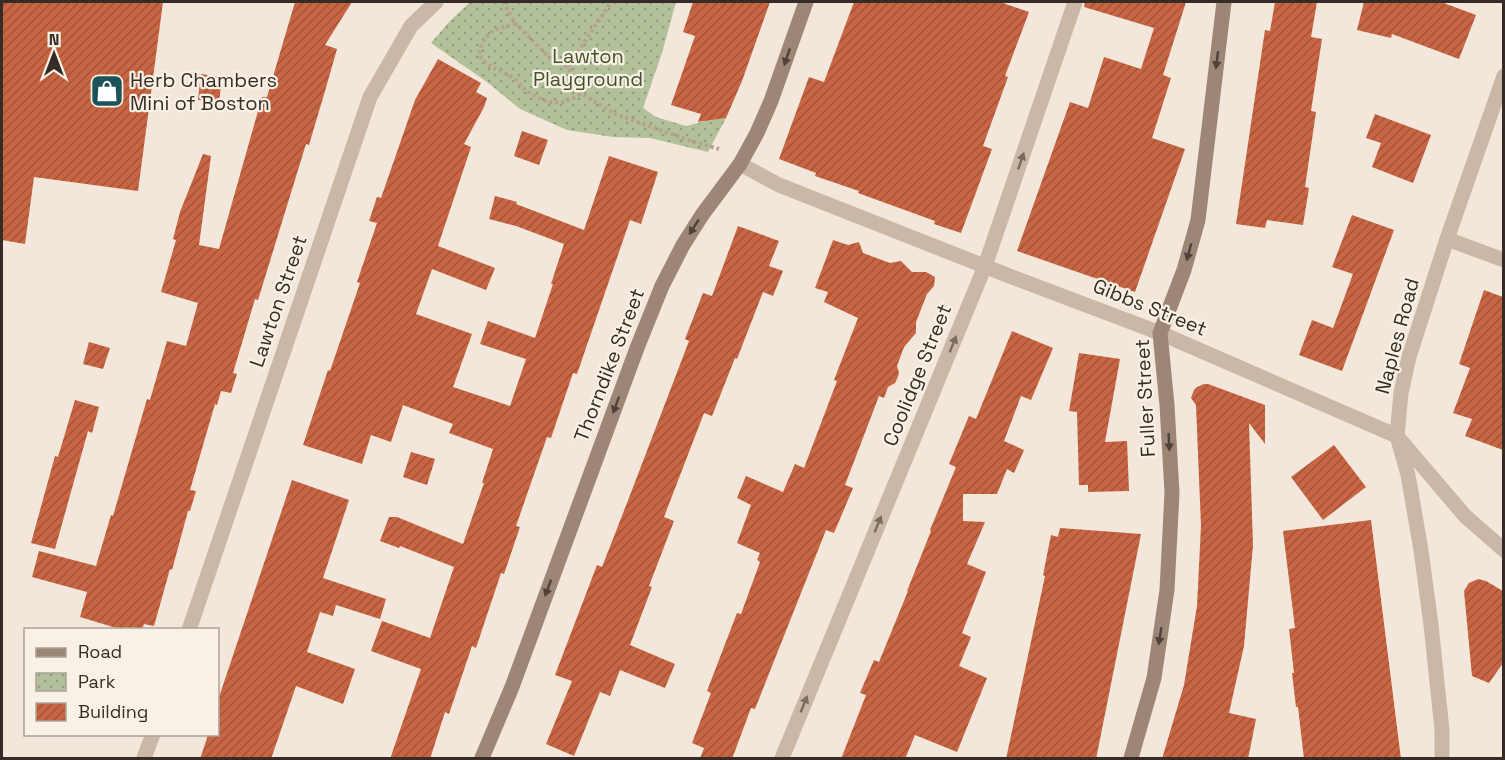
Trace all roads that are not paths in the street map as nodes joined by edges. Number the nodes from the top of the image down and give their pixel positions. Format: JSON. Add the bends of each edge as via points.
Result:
{"nodes":[{"id":1,"x":436,"y":2,"type":"edge"},
{"id":2,"x":806,"y":2,"type":"edge"},
{"id":3,"x":1075,"y":2,"type":"edge"},
{"id":4,"x":1224,"y":2,"type":"edge"},
{"id":5,"x":1503,"y":76,"type":"edge"},
{"id":6,"x":740,"y":164,"type":"junction"},
{"id":7,"x":1447,"y":239,"type":"junction"},
{"id":8,"x":1503,"y":260,"type":"edge"},
{"id":9,"x":985,"y":266,"type":"junction"},
{"id":10,"x":1160,"y":333,"type":"junction"},
{"id":11,"x":1397,"y":436,"type":"junction"},
{"id":12,"x":1503,"y":550,"type":"edge"},
{"id":13,"x":190,"y":628,"type":"edge"},
{"id":14,"x":153,"y":736,"type":"edge"},
{"id":15,"x":144,"y":759,"type":"edge"},
{"id":16,"x":482,"y":759,"type":"edge"},
{"id":17,"x":782,"y":759,"type":"edge"},
{"id":18,"x":1131,"y":759,"type":"edge"},
{"id":19,"x":1442,"y":759,"type":"edge"}],
"edges":[{"from":1,"to":13,"type":"street","name":"Lawton Street","via":[[411,26],[370,98]]},
{"from":2,"to":6,"type":"street","name":"Thorndike Street","one_way":true,"via":[[771,101]]},
{"from":9,"to":3,"type":"street","name":"Coolidge Street","one_way":true},
{"from":4,"to":10,"type":"street","name":"Fuller Street","one_way":true,"via":[[1198,220],[1185,270]]},
{"from":5,"to":7,"type":"street","name":"Naples Road"},
{"from":6,"to":9,"type":"street","name":"Gibbs Street","via":[[779,185]]},
{"from":6,"to":16,"type":"street","name":"Thorndike Street","one_way":true,"via":[[683,244],[662,286]]},
{"from":7,"to":8,"type":"street"},
{"from":7,"to":11,"type":"street","name":"Naples Road","via":[[1409,357]]},
{"from":9,"to":10,"type":"street","name":"Gibbs Street"},
{"from":17,"to":9,"type":"street","name":"Coolidge Street","one_way":true},
{"from":10,"to":11,"type":"street","name":"Gibbs Street"},
{"from":10,"to":18,"type":"street","name":"Fuller Street","one_way":true,"via":[[1172,493],[1167,590],[1154,678]]},
{"from":11,"to":12,"type":"street","name":"Gibbs Street","via":[[1465,516]]},
{"from":11,"to":19,"type":"street","name":"Naples Road","via":[[1423,561]]},
{"from":14,"to":15,"type":"street"}]}
